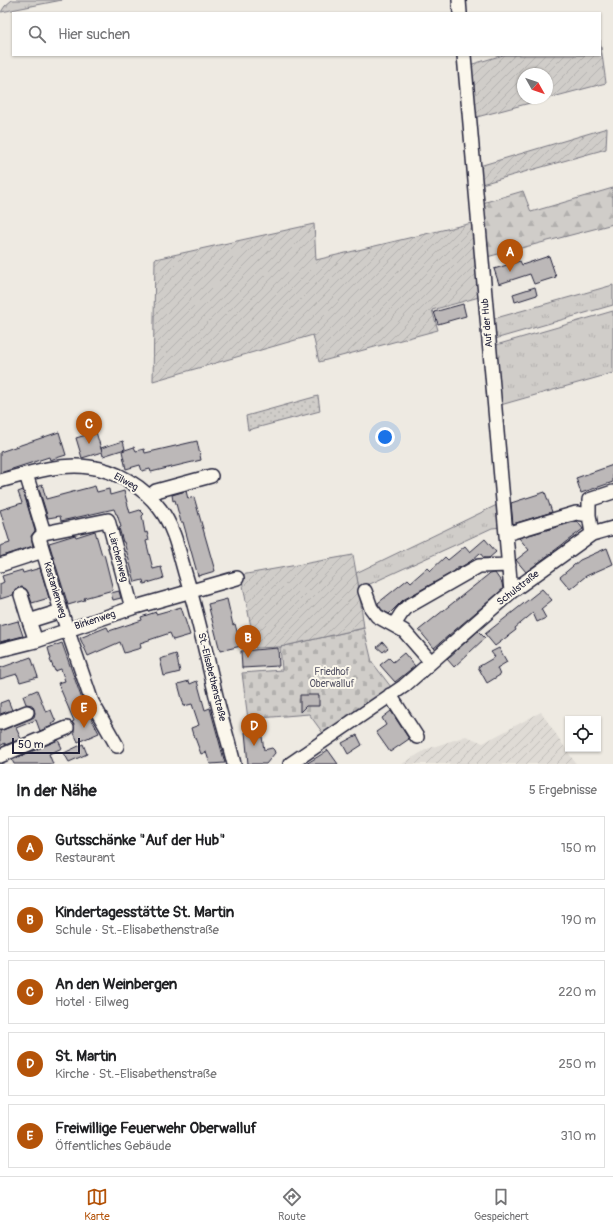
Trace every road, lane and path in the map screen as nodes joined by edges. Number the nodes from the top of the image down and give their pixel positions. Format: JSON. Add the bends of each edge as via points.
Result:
{"nodes":[{"id":1,"x":459,"y":0,"type":"edge"},
{"id":2,"x":460,"y":12,"type":"edge"},
{"id":3,"x":464,"y":56,"type":"edge"},
{"id":4,"x":26,"y":474,"type":"junction"},
{"id":5,"x":212,"y":476,"type":"dead end"},
{"id":6,"x":0,"y":481,"type":"edge"},
{"id":7,"x":613,"y":492,"type":"edge"},
{"id":8,"x":150,"y":496,"type":"junction"},
{"id":9,"x":589,"y":515,"type":"junction"},
{"id":10,"x":613,"y":528,"type":"edge"},
{"id":11,"x":44,"y":533,"type":"junction"},
{"id":12,"x":506,"y":534,"type":"junction"},
{"id":13,"x":592,"y":534,"type":"junction"},
{"id":14,"x":43,"y":551,"type":"junction"},
{"id":15,"x":0,"y":565,"type":"edge"},
{"id":16,"x":509,"y":565,"type":"junction"},
{"id":17,"x":237,"y":578,"type":"dead end"},
{"id":18,"x":190,"y":591,"type":"junction"},
{"id":19,"x":365,"y":591,"type":"dead end"},
{"id":20,"x":511,"y":592,"type":"junction"},
{"id":21,"x":21,"y":595,"type":"dead end"},
{"id":22,"x":132,"y":608,"type":"junction"},
{"id":23,"x":61,"y":611,"type":"junction"},
{"id":24,"x":29,"y":621,"type":"junction"},
{"id":25,"x":394,"y":625,"type":"junction"},
{"id":26,"x":67,"y":629,"type":"junction"},
{"id":27,"x":36,"y":641,"type":"junction"},
{"id":28,"x":0,"y":650,"type":"edge"},
{"id":29,"x":431,"y":662,"type":"junction"},
{"id":30,"x":390,"y":695,"type":"junction"},
{"id":31,"x":27,"y":712,"type":"dead end"},
{"id":32,"x":0,"y":723,"type":"edge"},
{"id":33,"x":67,"y":728,"type":"dead end"},
{"id":34,"x":417,"y":736,"type":"dead end"},
{"id":35,"x":117,"y":746,"type":"dead end"},
{"id":36,"x":0,"y":756,"type":"edge"},
{"id":37,"x":234,"y":764,"type":"edge"},
{"id":38,"x":290,"y":764,"type":"edge"}],
"edges":[{"from":1,"to":2,"type":"street"},
{"from":3,"to":12,"type":"street","name":"Auf der Hub"},
{"from":4,"to":6,"type":"street","name":"Eilweg"},
{"from":4,"to":8,"type":"street","name":"Eilweg","via":[[47,468],[89,467],[129,481]]},
{"from":4,"to":11,"type":"street"},
{"from":5,"to":8,"type":"street","via":[[156,491]]},
{"from":7,"to":9,"type":"street","via":[[589,500]]},
{"from":8,"to":18,"type":"street","name":"Eilweg","via":[[168,521]]},
{"from":9,"to":12,"type":"street","via":[[576,513]]},
{"from":9,"to":13,"type":"street"},
{"from":10,"to":13,"type":"street","name":"Schulstraße"},
{"from":11,"to":14,"type":"street","via":[[39,538]]},
{"from":11,"to":22,"type":"street","name":"Lärchenweg","via":[[108,520]]},
{"from":12,"to":16,"type":"street","name":"Auf der Hub"},
{"from":13,"to":20,"type":"street","name":"Schulstraße"},
{"from":14,"to":15,"type":"street"},
{"from":14,"to":23,"type":"street","name":"Kastanienweg"},
{"from":16,"to":20,"type":"street","name":"Auf der Hub"},
{"from":16,"to":25,"type":"street","via":[[479,566],[470,570],[407,607]]},
{"from":17,"to":18,"type":"street","name":"Birkenweg"},
{"from":18,"to":22,"type":"street","name":"Birkenweg"},
{"from":18,"to":37,"type":"street","name":"St.-Elisabethenstraße"},
{"from":19,"to":25,"type":"street","via":[[377,616]]},
{"from":20,"to":29,"type":"street","name":"Schulstraße"},
{"from":21,"to":24,"type":"street"},
{"from":22,"to":26,"type":"street","name":"Birkenweg"},
{"from":23,"to":24,"type":"street"},
{"from":23,"to":26,"type":"street","name":"Kastanienweg"},
{"from":24,"to":27,"type":"street"},
{"from":25,"to":29,"type":"street","via":[[404,631]]},
{"from":26,"to":27,"type":"street","name":"Birkenweg"},
{"from":26,"to":35,"type":"street","name":"Kastanienweg","via":[[92,702]]},
{"from":27,"to":28,"type":"street","name":"Birkenweg"},
{"from":29,"to":30,"type":"street","name":"Schulstraße"},
{"from":30,"to":34,"type":"street"},
{"from":30,"to":38,"type":"street","name":"Schulstraße"},
{"from":31,"to":32,"type":"street"},
{"from":33,"to":36,"type":"street"}]}
